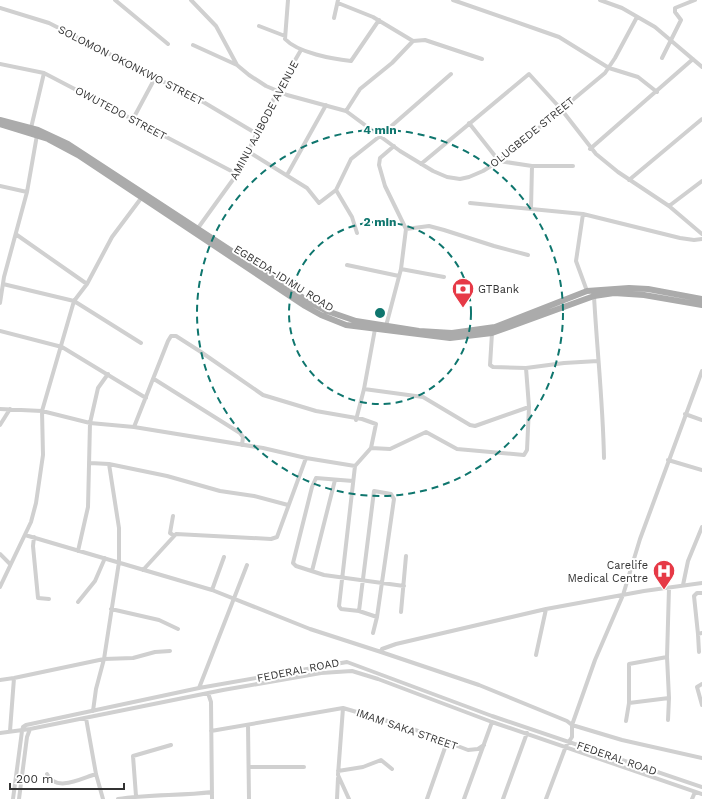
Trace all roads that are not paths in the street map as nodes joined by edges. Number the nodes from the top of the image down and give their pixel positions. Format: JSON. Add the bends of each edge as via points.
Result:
{"nodes":[{"id":1,"x":115,"y":0,"type":"edge"},
{"id":2,"x":190,"y":0,"type":"edge"},
{"id":3,"x":288,"y":0,"type":"edge"},
{"id":4,"x":453,"y":0,"type":"edge"},
{"id":5,"x":600,"y":0,"type":"edge"},
{"id":6,"x":695,"y":0,"type":"edge"},
{"id":7,"x":338,"y":2,"type":"edge"},
{"id":8,"x":0,"y":8,"type":"edge"},
{"id":9,"x":637,"y":17,"type":"junction"},
{"id":10,"x":334,"y":18,"type":"dead end"},
{"id":11,"x":379,"y":20,"type":"junction"},
{"id":12,"x":259,"y":26,"type":"dead end"},
{"id":13,"x":285,"y":36,"type":"junction"},
{"id":14,"x":670,"y":40,"type":"junction"},
{"id":15,"x":413,"y":41,"type":"junction"},
{"id":16,"x":168,"y":44,"type":"dead end"},
{"id":17,"x":194,"y":45,"type":"dead end"},
{"id":18,"x":301,"y":50,"type":"junction"},
{"id":19,"x":662,"y":58,"type":"dead end"},
{"id":20,"x":482,"y":59,"type":"dead end"},
{"id":21,"x":693,"y":59,"type":"junction"},
{"id":22,"x":0,"y":64,"type":"edge"},
{"id":23,"x":237,"y":65,"type":"junction"},
{"id":24,"x":702,"y":67,"type":"edge"},
{"id":25,"x":609,"y":68,"type":"junction"},
{"id":26,"x":44,"y":73,"type":"junction"},
{"id":27,"x":451,"y":74,"type":"dead end"},
{"id":28,"x":155,"y":78,"type":"junction"},
{"id":29,"x":279,"y":92,"type":"junction"},
{"id":30,"x":657,"y":92,"type":"junction"},
{"id":31,"x":326,"y":105,"type":"junction"},
{"id":32,"x":560,"y":109,"type":"junction"},
{"id":33,"x":346,"y":111,"type":"junction"},
{"id":34,"x":133,"y":119,"type":"junction"},
{"id":35,"x":702,"y":119,"type":"edge"},
{"id":36,"x":0,"y":120,"type":"edge"},
{"id":37,"x":0,"y":124,"type":"edge"},
{"id":38,"x":469,"y":124,"type":"junction"},
{"id":39,"x":31,"y":128,"type":"junction"},
{"id":40,"x":257,"y":134,"type":"junction"},
{"id":41,"x":37,"y":135,"type":"junction"},
{"id":42,"x":380,"y":136,"type":"junction"},
{"id":43,"x":394,"y":146,"type":"junction"},
{"id":44,"x":590,"y":148,"type":"junction"},
{"id":45,"x":249,"y":152,"type":"junction"},
{"id":46,"x":499,"y":161,"type":"junction"},
{"id":47,"x":422,"y":164,"type":"junction"},
{"id":48,"x":532,"y":166,"type":"junction"},
{"id":49,"x":573,"y":166,"type":"dead end"},
{"id":50,"x":237,"y":174,"type":"junction"},
{"id":51,"x":287,"y":175,"type":"junction"},
{"id":52,"x":629,"y":180,"type":"junction"},
{"id":53,"x":702,"y":181,"type":"edge"},
{"id":54,"x":0,"y":186,"type":"edge"},
{"id":55,"x":336,"y":190,"type":"junction"},
{"id":56,"x":27,"y":192,"type":"junction"},
{"id":57,"x":142,"y":197,"type":"junction"},
{"id":58,"x":470,"y":203,"type":"dead end"},
{"id":59,"x":668,"y":206,"type":"junction"},
{"id":60,"x":531,"y":210,"type":"junction"},
{"id":61,"x":583,"y":214,"type":"junction"},
{"id":62,"x":198,"y":228,"type":"junction"},
{"id":63,"x":406,"y":229,"type":"junction"},
{"id":64,"x":357,"y":233,"type":"dead end"},
{"id":65,"x":702,"y":234,"type":"edge"},
{"id":66,"x":17,"y":235,"type":"junction"},
{"id":67,"x":702,"y":239,"type":"edge"},
{"id":68,"x":528,"y":255,"type":"dead end"},
{"id":69,"x":347,"y":265,"type":"dead end"},
{"id":70,"x":401,"y":269,"type":"junction"},
{"id":71,"x":2,"y":276,"type":"edge"},
{"id":72,"x":399,"y":276,"type":"junction"},
{"id":73,"x":444,"y":276,"type":"dead end"},
{"id":74,"x":3,"y":284,"type":"junction"},
{"id":75,"x":87,"y":284,"type":"junction"},
{"id":76,"x":587,"y":291,"type":"junction"},
{"id":77,"x":594,"y":296,"type":"junction"},
{"id":78,"x":702,"y":299,"type":"edge"},
{"id":79,"x":74,"y":301,"type":"junction"},
{"id":80,"x":0,"y":303,"type":"edge"},
{"id":81,"x":702,"y":305,"type":"edge"},
{"id":82,"x":543,"y":311,"type":"junction"},
{"id":83,"x":386,"y":326,"type":"junction"},
{"id":84,"x":375,"y":329,"type":"junction"},
{"id":85,"x":0,"y":331,"type":"edge"},
{"id":86,"x":492,"y":333,"type":"junction"},
{"id":87,"x":141,"y":343,"type":"dead end"},
{"id":88,"x":62,"y":347,"type":"junction"},
{"id":89,"x":598,"y":361,"type":"junction"},
{"id":90,"x":526,"y":368,"type":"junction"},
{"id":91,"x":702,"y":371,"type":"edge"},
{"id":92,"x":108,"y":374,"type":"junction"},
{"id":93,"x":154,"y":378,"type":"junction"},
{"id":94,"x":701,"y":379,"type":"edge"},
{"id":95,"x":364,"y":389,"type":"junction"},
{"id":96,"x":146,"y":398,"type":"junction"},
{"id":97,"x":529,"y":407,"type":"junction"},
{"id":98,"x":0,"y":409,"type":"edge"},
{"id":99,"x":10,"y":409,"type":"junction"},
{"id":100,"x":42,"y":411,"type":"junction"},
{"id":101,"x":685,"y":414,"type":"junction"},
{"id":102,"x":356,"y":420,"type":"junction"},
{"id":103,"x":702,"y":420,"type":"edge"},
{"id":104,"x":90,"y":423,"type":"junction"},
{"id":105,"x":0,"y":425,"type":"edge"},
{"id":106,"x":134,"y":427,"type":"junction"},
{"id":107,"x":242,"y":445,"type":"junction"},
{"id":108,"x":371,"y":448,"type":"junction"},
{"id":109,"x":306,"y":458,"type":"junction"},
{"id":110,"x":604,"y":458,"type":"dead end"},
{"id":111,"x":668,"y":460,"type":"junction"},
{"id":112,"x":90,"y":463,"type":"junction"},
{"id":113,"x":109,"y":464,"type":"junction"},
{"id":114,"x":355,"y":466,"type":"junction"},
{"id":115,"x":702,"y":470,"type":"edge"},
{"id":116,"x":335,"y":480,"type":"junction"},
{"id":117,"x":353,"y":481,"type":"junction"},
{"id":118,"x":288,"y":505,"type":"junction"},
{"id":119,"x":173,"y":516,"type":"dead end"},
{"id":120,"x":702,"y":527,"type":"edge"},
{"id":121,"x":25,"y":535,"type":"junction"},
{"id":122,"x":173,"y":535,"type":"junction"},
{"id":123,"x":34,"y":537,"type":"junction"},
{"id":124,"x":78,"y":551,"type":"junction"},
{"id":125,"x":0,"y":554,"type":"edge"},
{"id":126,"x":406,"y":556,"type":"dead end"},
{"id":127,"x":224,"y":557,"type":"dead end"},
{"id":128,"x":105,"y":558,"type":"junction"},
{"id":129,"x":119,"y":562,"type":"junction"},
{"id":130,"x":10,"y":564,"type":"junction"},
{"id":131,"x":247,"y":565,"type":"dead end"},
{"id":132,"x":143,"y":570,"type":"junction"},
{"id":133,"x":312,"y":571,"type":"junction"},
{"id":134,"x":343,"y":577,"type":"junction"},
{"id":135,"x":362,"y":580,"type":"junction"},
{"id":136,"x":702,"y":582,"type":"edge"},
{"id":137,"x":382,"y":583,"type":"junction"},
{"id":138,"x":682,"y":585,"type":"junction"},
{"id":139,"x":404,"y":586,"type":"junction"},
{"id":140,"x":0,"y":587,"type":"edge"},
{"id":141,"x":669,"y":588,"type":"junction"},
{"id":142,"x":212,"y":590,"type":"junction"},
{"id":143,"x":702,"y":593,"type":"edge"},
{"id":144,"x":623,"y":595,"type":"junction"},
{"id":145,"x":49,"y":599,"type":"dead end"},
{"id":146,"x":234,"y":599,"type":"junction"},
{"id":147,"x":78,"y":602,"type":"dead end"},
{"id":148,"x":111,"y":609,"type":"junction"},
{"id":149,"x":546,"y":609,"type":"junction"},
{"id":150,"x":359,"y":611,"type":"junction"},
{"id":151,"x":401,"y":612,"type":"dead end"},
{"id":152,"x":377,"y":617,"type":"junction"},
{"id":153,"x":178,"y":629,"type":"dead end"},
{"id":154,"x":373,"y":633,"type":"dead end"},
{"id":155,"x":700,"y":634,"type":"edge"},
{"id":156,"x":170,"y":651,"type":"dead end"},
{"id":157,"x":381,"y":652,"type":"junction"},
{"id":158,"x":699,"y":652,"type":"dead end"},
{"id":159,"x":536,"y":655,"type":"dead end"},
{"id":160,"x":667,"y":657,"type":"junction"},
{"id":161,"x":104,"y":659,"type":"junction"},
{"id":162,"x":288,"y":672,"type":"junction"},
{"id":163,"x":14,"y":678,"type":"junction"},
{"id":164,"x":290,"y":679,"type":"junction"},
{"id":165,"x":0,"y":680,"type":"edge"},
{"id":166,"x":702,"y":684,"type":"edge"},
{"id":167,"x":199,"y":688,"type":"junction"},
{"id":168,"x":208,"y":693,"type":"junction"},
{"id":169,"x":668,"y":698,"type":"junction"},
{"id":170,"x":629,"y":703,"type":"junction"},
{"id":171,"x":702,"y":705,"type":"edge"},
{"id":172,"x":343,"y":708,"type":"junction"},
{"id":173,"x":93,"y":711,"type":"junction"},
{"id":174,"x":86,"y":718,"type":"junction"},
{"id":175,"x":668,"y":720,"type":"dead end"},
{"id":176,"x":626,"y":721,"type":"dead end"},
{"id":177,"x":492,"y":722,"type":"junction"},
{"id":178,"x":248,"y":725,"type":"junction"},
{"id":179,"x":572,"y":725,"type":"junction"},
{"id":180,"x":23,"y":729,"type":"junction"},
{"id":181,"x":30,"y":729,"type":"junction"},
{"id":182,"x":10,"y":731,"type":"junction"},
{"id":183,"x":211,"y":731,"type":"junction"},
{"id":184,"x":0,"y":733,"type":"edge"},
{"id":185,"x":527,"y":733,"type":"junction"},
{"id":186,"x":447,"y":742,"type":"junction"},
{"id":187,"x":567,"y":743,"type":"junction"},
{"id":188,"x":171,"y":745,"type":"dead end"},
{"id":189,"x":484,"y":745,"type":"junction"},
{"id":190,"x":702,"y":758,"type":"edge"},
{"id":191,"x":249,"y":767,"type":"junction"},
{"id":192,"x":304,"y":767,"type":"dead end"},
{"id":193,"x":392,"y":769,"type":"dead end"},
{"id":194,"x":338,"y":773,"type":"junction"},
{"id":195,"x":47,"y":774,"type":"dead end"},
{"id":196,"x":96,"y":774,"type":"junction"},
{"id":197,"x":702,"y":787,"type":"edge"},
{"id":198,"x":212,"y":792,"type":"junction"},
{"id":199,"x":695,"y":792,"type":"junction"},
{"id":200,"x":702,"y":794,"type":"edge"},
{"id":201,"x":136,"y":796,"type":"junction"},
{"id":202,"x":172,"y":798,"type":"edge"},
{"id":203,"x":13,"y":799,"type":"edge"},
{"id":204,"x":19,"y":799,"type":"edge"},
{"id":205,"x":103,"y":799,"type":"edge"},
{"id":206,"x":118,"y":799,"type":"edge"},
{"id":207,"x":212,"y":799,"type":"edge"},
{"id":208,"x":249,"y":799,"type":"edge"},
{"id":209,"x":338,"y":799,"type":"edge"},
{"id":210,"x":349,"y":799,"type":"edge"},
{"id":211,"x":427,"y":799,"type":"edge"},
{"id":212,"x":464,"y":799,"type":"edge"},
{"id":213,"x":503,"y":799,"type":"edge"},
{"id":214,"x":546,"y":799,"type":"edge"},
{"id":215,"x":692,"y":799,"type":"edge"}],
"edges":[{"from":1,"to":16,"type":"street"},
{"from":2,"to":23,"type":"street","name":"OLUGBEDE STREET","via":[[216,26]]},
{"from":3,"to":13,"type":"street"},
{"from":4,"to":25,"type":"street","via":[[559,37]]},
{"from":5,"to":9,"type":"street"},
{"from":6,"to":14,"type":"street","via":[[675,8],[681,20]]},
{"from":7,"to":10,"type":"street"},
{"from":7,"to":11,"type":"street"},
{"from":8,"to":28,"type":"street","name":"SOLOMON OKONKWO STREET","via":[[49,23]]},
{"from":9,"to":14,"type":"street","via":[[655,27]]},
{"from":9,"to":25,"type":"street","name":"OLUGBEDE STREET"},
{"from":11,"to":15,"type":"street"},
{"from":11,"to":18,"type":"street","via":[[351,61]]},
{"from":12,"to":13,"type":"street"},
{"from":13,"to":18,"type":"street"},
{"from":14,"to":19,"type":"street"},
{"from":14,"to":21,"type":"street"},
{"from":15,"to":20,"type":"street","via":[[425,40]]},
{"from":15,"to":33,"type":"street","via":[[392,64],[360,89]]},
{"from":17,"to":23,"type":"street"},
{"from":18,"to":29,"type":"street","name":"AMINU AJIBODE AVENUE"},
{"from":21,"to":24,"type":"street"},
{"from":21,"to":30,"type":"street"},
{"from":22,"to":26,"type":"street","name":"OWUTEDO STREET"},
{"from":23,"to":29,"type":"street","name":"OLUGBEDE STREET"},
{"from":25,"to":30,"type":"street","via":[[636,76]]},
{"from":25,"to":32,"type":"street","name":"OLUGBEDE STREET"},
{"from":26,"to":34,"type":"street","name":"OWUTEDO STREET"},
{"from":26,"to":39,"type":"street"},
{"from":27,"to":42,"type":"street"},
{"from":28,"to":34,"type":"street"},
{"from":28,"to":40,"type":"street","name":"SOLOMON OKONKWO STREET","via":[[205,103]]},
{"from":29,"to":31,"type":"street","name":"OLUGBEDE STREET"},
{"from":29,"to":40,"type":"street","name":"AMINU AJIBODE AVENUE"},
{"from":30,"to":44,"type":"street"},
{"from":31,"to":33,"type":"street","name":"OLUGBEDE STREET"},
{"from":31,"to":51,"type":"street"},
{"from":32,"to":38,"type":"street","via":[[529,74]]},
{"from":32,"to":44,"type":"street"},
{"from":32,"to":46,"type":"street","name":"OLUGBEDE STREET"},
{"from":33,"to":42,"type":"street","name":"OLUGBEDE STREET"},
{"from":34,"to":50,"type":"street","name":"OWUTEDO STREET"},
{"from":35,"to":52,"type":"street"},
{"from":36,"to":39,"type":"main road","name":"EGBEDA-IDIMU ROAD"},
{"from":37,"to":41,"type":"main road","name":"EGBEDA-IDIMU ROAD"},
{"from":38,"to":46,"type":"street"},
{"from":38,"to":47,"type":"street"},
{"from":39,"to":62,"type":"main road","name":"EGBEDA-IDIMU ROAD","via":[[68,144]]},
{"from":40,"to":45,"type":"street","name":"AMINU AJIBODE AVENUE"},
{"from":41,"to":56,"type":"street"},
{"from":41,"to":57,"type":"main road","name":"EGBEDA-IDIMU ROAD","via":[[78,156]]},
{"from":42,"to":43,"type":"street","name":"OLUGBEDE STREET"},
{"from":42,"to":55,"type":"street","via":[[351,158]]},
{"from":43,"to":47,"type":"street","name":"OLUGBEDE STREET"},
{"from":43,"to":63,"type":"street","via":[[380,158],[379,165],[385,186]]},
{"from":44,"to":52,"type":"street"},
{"from":45,"to":50,"type":"street","name":"AMINU AJIBODE AVENUE"},
{"from":45,"to":51,"type":"street"},
{"from":46,"to":47,"type":"street","name":"OLUGBEDE STREET","via":[[483,171],[460,179],[447,177]]},
{"from":46,"to":48,"type":"street"},
{"from":48,"to":49,"type":"street"},
{"from":48,"to":60,"type":"street"},
{"from":50,"to":62,"type":"street","name":"AMINU AJIBODE AVENUE"},
{"from":51,"to":55,"type":"street","via":[[307,188],[319,203]]},
{"from":52,"to":59,"type":"street"},
{"from":53,"to":59,"type":"street"},
{"from":54,"to":56,"type":"street"},
{"from":55,"to":64,"type":"street","via":[[352,217]]},
{"from":56,"to":66,"type":"street"},
{"from":57,"to":75,"type":"street","via":[[112,238]]},
{"from":57,"to":84,"type":"main road","name":"EGBEDA-IDIMU ROAD","via":[[322,315],[342,324]]},
{"from":58,"to":60,"type":"street"},
{"from":59,"to":65,"type":"street"},
{"from":60,"to":61,"type":"street"},
{"from":61,"to":67,"type":"street","via":[[680,238]]},
{"from":61,"to":76,"type":"street","via":[[576,261]]},
{"from":62,"to":83,"type":"main road","name":"EGBEDA-IDIMU ROAD","via":[[327,311],[356,321]]},
{"from":63,"to":68,"type":"street","via":[[429,226]]},
{"from":63,"to":70,"type":"street"},
{"from":66,"to":71,"type":"street"},
{"from":66,"to":75,"type":"street"},
{"from":69,"to":72,"type":"street"},
{"from":70,"to":72,"type":"street"},
{"from":70,"to":73,"type":"street"},
{"from":71,"to":74,"type":"street"},
{"from":72,"to":83,"type":"street"},
{"from":74,"to":79,"type":"street"},
{"from":74,"to":80,"type":"street"},
{"from":75,"to":79,"type":"street"},
{"from":76,"to":78,"type":"main road","name":"EGBEDA-IDIMU ROAD","via":[[648,289]]},
{"from":76,"to":82,"type":"main road","name":"EGBEDA-IDIMU ROAD"},
{"from":77,"to":81,"type":"main road","name":"EGBEDA-IDIMU ROAD","via":[[614,293],[644,295]]},
{"from":77,"to":82,"type":"main road","name":"EGBEDA-IDIMU ROAD"},
{"from":77,"to":89,"type":"street"},
{"from":79,"to":87,"type":"street"},
{"from":79,"to":88,"type":"street"},
{"from":82,"to":83,"type":"main road","name":"EGBEDA-IDIMU ROAD","via":[[475,331],[452,333]]},
{"from":82,"to":86,"type":"main road","name":"EGBEDA-IDIMU ROAD"},
{"from":84,"to":86,"type":"main road","name":"EGBEDA-IDIMU ROAD","via":[[445,337]]},
{"from":84,"to":95,"type":"street"},
{"from":85,"to":88,"type":"street"},
{"from":86,"to":90,"type":"street","via":[[491,366]]},
{"from":88,"to":92,"type":"street"},
{"from":88,"to":100,"type":"street"},
{"from":89,"to":90,"type":"street"},
{"from":89,"to":110,"type":"street","via":[[603,409]]},
{"from":90,"to":97,"type":"street"},
{"from":91,"to":94,"type":"street"},
{"from":92,"to":96,"type":"street"},
{"from":92,"to":104,"type":"street","via":[[98,388]]},
{"from":93,"to":96,"type":"street"},
{"from":93,"to":102,"type":"street","via":[[168,341],[171,336],[176,336],[263,395]]},
{"from":93,"to":107,"type":"street","via":[[240,433],[244,437]]},
{"from":94,"to":101,"type":"street"},
{"from":95,"to":97,"type":"street","via":[[423,396],[475,426]]},
{"from":95,"to":102,"type":"street"},
{"from":96,"to":106,"type":"street"},
{"from":97,"to":108,"type":"street","via":[[524,455],[457,449],[426,432],[390,449]]},
{"from":98,"to":99,"type":"street"},
{"from":99,"to":100,"type":"street"},
{"from":99,"to":105,"type":"street"},
{"from":100,"to":104,"type":"street"},
{"from":100,"to":121,"type":"street","via":[[43,455],[36,503]]},
{"from":101,"to":103,"type":"street"},
{"from":101,"to":111,"type":"street"},
{"from":102,"to":108,"type":"street","via":[[376,424]]},
{"from":104,"to":106,"type":"street"},
{"from":104,"to":112,"type":"street"},
{"from":106,"to":107,"type":"street"},
{"from":107,"to":109,"type":"street"},
{"from":108,"to":114,"type":"street"},
{"from":109,"to":114,"type":"street"},
{"from":109,"to":118,"type":"street"},
{"from":111,"to":115,"type":"street"},
{"from":111,"to":144,"type":"street"},
{"from":112,"to":113,"type":"street"},
{"from":112,"to":124,"type":"street","via":[[88,507]]},
{"from":113,"to":118,"type":"street"},
{"from":113,"to":129,"type":"street","via":[[119,528]]},
{"from":114,"to":117,"type":"street"},
{"from":116,"to":117,"type":"street"},
{"from":116,"to":133,"type":"street"},
{"from":116,"to":133,"type":"street","via":[[316,478],[313,483],[293,558],[296,566]]},
{"from":117,"to":134,"type":"street"},
{"from":118,"to":122,"type":"street","via":[[277,538]]},
{"from":119,"to":122,"type":"street","via":[[170,533]]},
{"from":120,"to":138,"type":"street","via":[[688,561]]},
{"from":121,"to":123,"type":"street"},
{"from":121,"to":130,"type":"street"},
{"from":122,"to":132,"type":"street"},
{"from":123,"to":124,"type":"street"},
{"from":123,"to":145,"type":"street","via":[[38,598]]},
{"from":124,"to":128,"type":"street"},
{"from":125,"to":130,"type":"street"},
{"from":126,"to":139,"type":"street"},
{"from":127,"to":142,"type":"street"},
{"from":128,"to":129,"type":"street"},
{"from":128,"to":147,"type":"street","via":[[95,581]]},
{"from":129,"to":132,"type":"street"},
{"from":129,"to":148,"type":"street"},
{"from":130,"to":140,"type":"street"},
{"from":131,"to":146,"type":"street"},
{"from":132,"to":142,"type":"street"},
{"from":133,"to":134,"type":"street"},
{"from":134,"to":135,"type":"street"},
{"from":134,"to":150,"type":"street","via":[[339,608]]},
{"from":135,"to":137,"type":"street"},
{"from":135,"to":137,"type":"street","via":[[374,491],[391,494],[394,499]]},
{"from":135,"to":150,"type":"street"},
{"from":136,"to":138,"type":"street"},
{"from":137,"to":139,"type":"street"},
{"from":137,"to":152,"type":"street"},
{"from":138,"to":141,"type":"street"},
{"from":139,"to":151,"type":"street"},
{"from":141,"to":144,"type":"street"},
{"from":141,"to":160,"type":"street"},
{"from":142,"to":146,"type":"street"},
{"from":143,"to":155,"type":"street","via":[[696,593],[694,596]]},
{"from":144,"to":149,"type":"street"},
{"from":144,"to":179,"type":"street","via":[[595,660]]},
{"from":146,"to":157,"type":"street","via":[[310,629]]},
{"from":146,"to":167,"type":"street"},
{"from":148,"to":153,"type":"street","via":[[159,620]]},
{"from":148,"to":161,"type":"street"},
{"from":149,"to":157,"type":"street","via":[[396,644]]},
{"from":149,"to":159,"type":"street"},
{"from":150,"to":152,"type":"street"},
{"from":152,"to":154,"type":"street"},
{"from":155,"to":158,"type":"street"},
{"from":156,"to":161,"type":"street","via":[[134,658]]},
{"from":157,"to":179,"type":"street","via":[[479,685],[568,721]]},
{"from":160,"to":169,"type":"street"},
{"from":160,"to":170,"type":"street","via":[[629,664]]},
{"from":161,"to":163,"type":"street"},
{"from":161,"to":173,"type":"street"},
{"from":162,"to":164,"type":"street"},
{"from":162,"to":167,"type":"street","name":"FEDERAL ROAD"},
{"from":162,"to":187,"type":"street","name":"FEDERAL ROAD","via":[[347,662]]},
{"from":163,"to":165,"type":"street"},
{"from":163,"to":182,"type":"street"},
{"from":164,"to":168,"type":"street","name":"FEDERAL ROAD"},
{"from":164,"to":177,"type":"street","name":"FEDERAL ROAD","via":[[352,671]]},
{"from":166,"to":171,"type":"street","via":[[697,687]]},
{"from":167,"to":173,"type":"street","name":"FEDERAL ROAD"},
{"from":168,"to":174,"type":"street","name":"FEDERAL ROAD"},
{"from":168,"to":183,"type":"street"},
{"from":169,"to":170,"type":"street"},
{"from":169,"to":175,"type":"street"},
{"from":170,"to":176,"type":"street"},
{"from":172,"to":178,"type":"street","name":"IMAM SAKA STREET"},
{"from":172,"to":186,"type":"street","name":"IMAM SAKA STREET","via":[[408,727]]},
{"from":172,"to":194,"type":"street"},
{"from":173,"to":180,"type":"street","name":"FEDERAL ROAD","via":[[26,725]]},
{"from":174,"to":181,"type":"street","name":"FEDERAL ROAD"},
{"from":174,"to":196,"type":"street"},
{"from":177,"to":185,"type":"street","name":"FEDERAL ROAD"},
{"from":177,"to":189,"type":"street"},
{"from":178,"to":183,"type":"street","name":"IMAM SAKA STREET"},
{"from":178,"to":191,"type":"street"},
{"from":179,"to":187,"type":"street","via":[[572,737]]},
{"from":179,"to":190,"type":"street","via":[[622,740]]},
{"from":180,"to":181,"type":"street","name":"FEDERAL ROAD"},
{"from":180,"to":182,"type":"street"},
{"from":180,"to":203,"type":"street"},
{"from":181,"to":204,"type":"street"},
{"from":182,"to":184,"type":"street"},
{"from":183,"to":198,"type":"street"},
{"from":185,"to":187,"type":"street","name":"FEDERAL ROAD"},
{"from":185,"to":213,"type":"street"},
{"from":186,"to":189,"type":"street","name":"IMAM SAKA STREET","via":[[472,750]]},
{"from":186,"to":211,"type":"street"},
{"from":187,"to":197,"type":"street","name":"FEDERAL ROAD"},
{"from":187,"to":199,"type":"street","name":"FEDERAL ROAD"},
{"from":187,"to":214,"type":"street"},
{"from":188,"to":201,"type":"street","via":[[133,756]]},
{"from":189,"to":212,"type":"street"},
{"from":191,"to":192,"type":"street"},
{"from":191,"to":208,"type":"street"},
{"from":193,"to":194,"type":"street","via":[[381,760]]},
{"from":194,"to":209,"type":"street"},
{"from":194,"to":210,"type":"street"},
{"from":195,"to":196,"type":"street","via":[[50,780],[57,784]]},
{"from":196,"to":205,"type":"street"},
{"from":198,"to":202,"type":"street"},
{"from":198,"to":207,"type":"street"},
{"from":199,"to":200,"type":"street","name":"FEDERAL ROAD"},
{"from":199,"to":215,"type":"street"},
{"from":201,"to":202,"type":"street"},
{"from":201,"to":206,"type":"street"}]}
